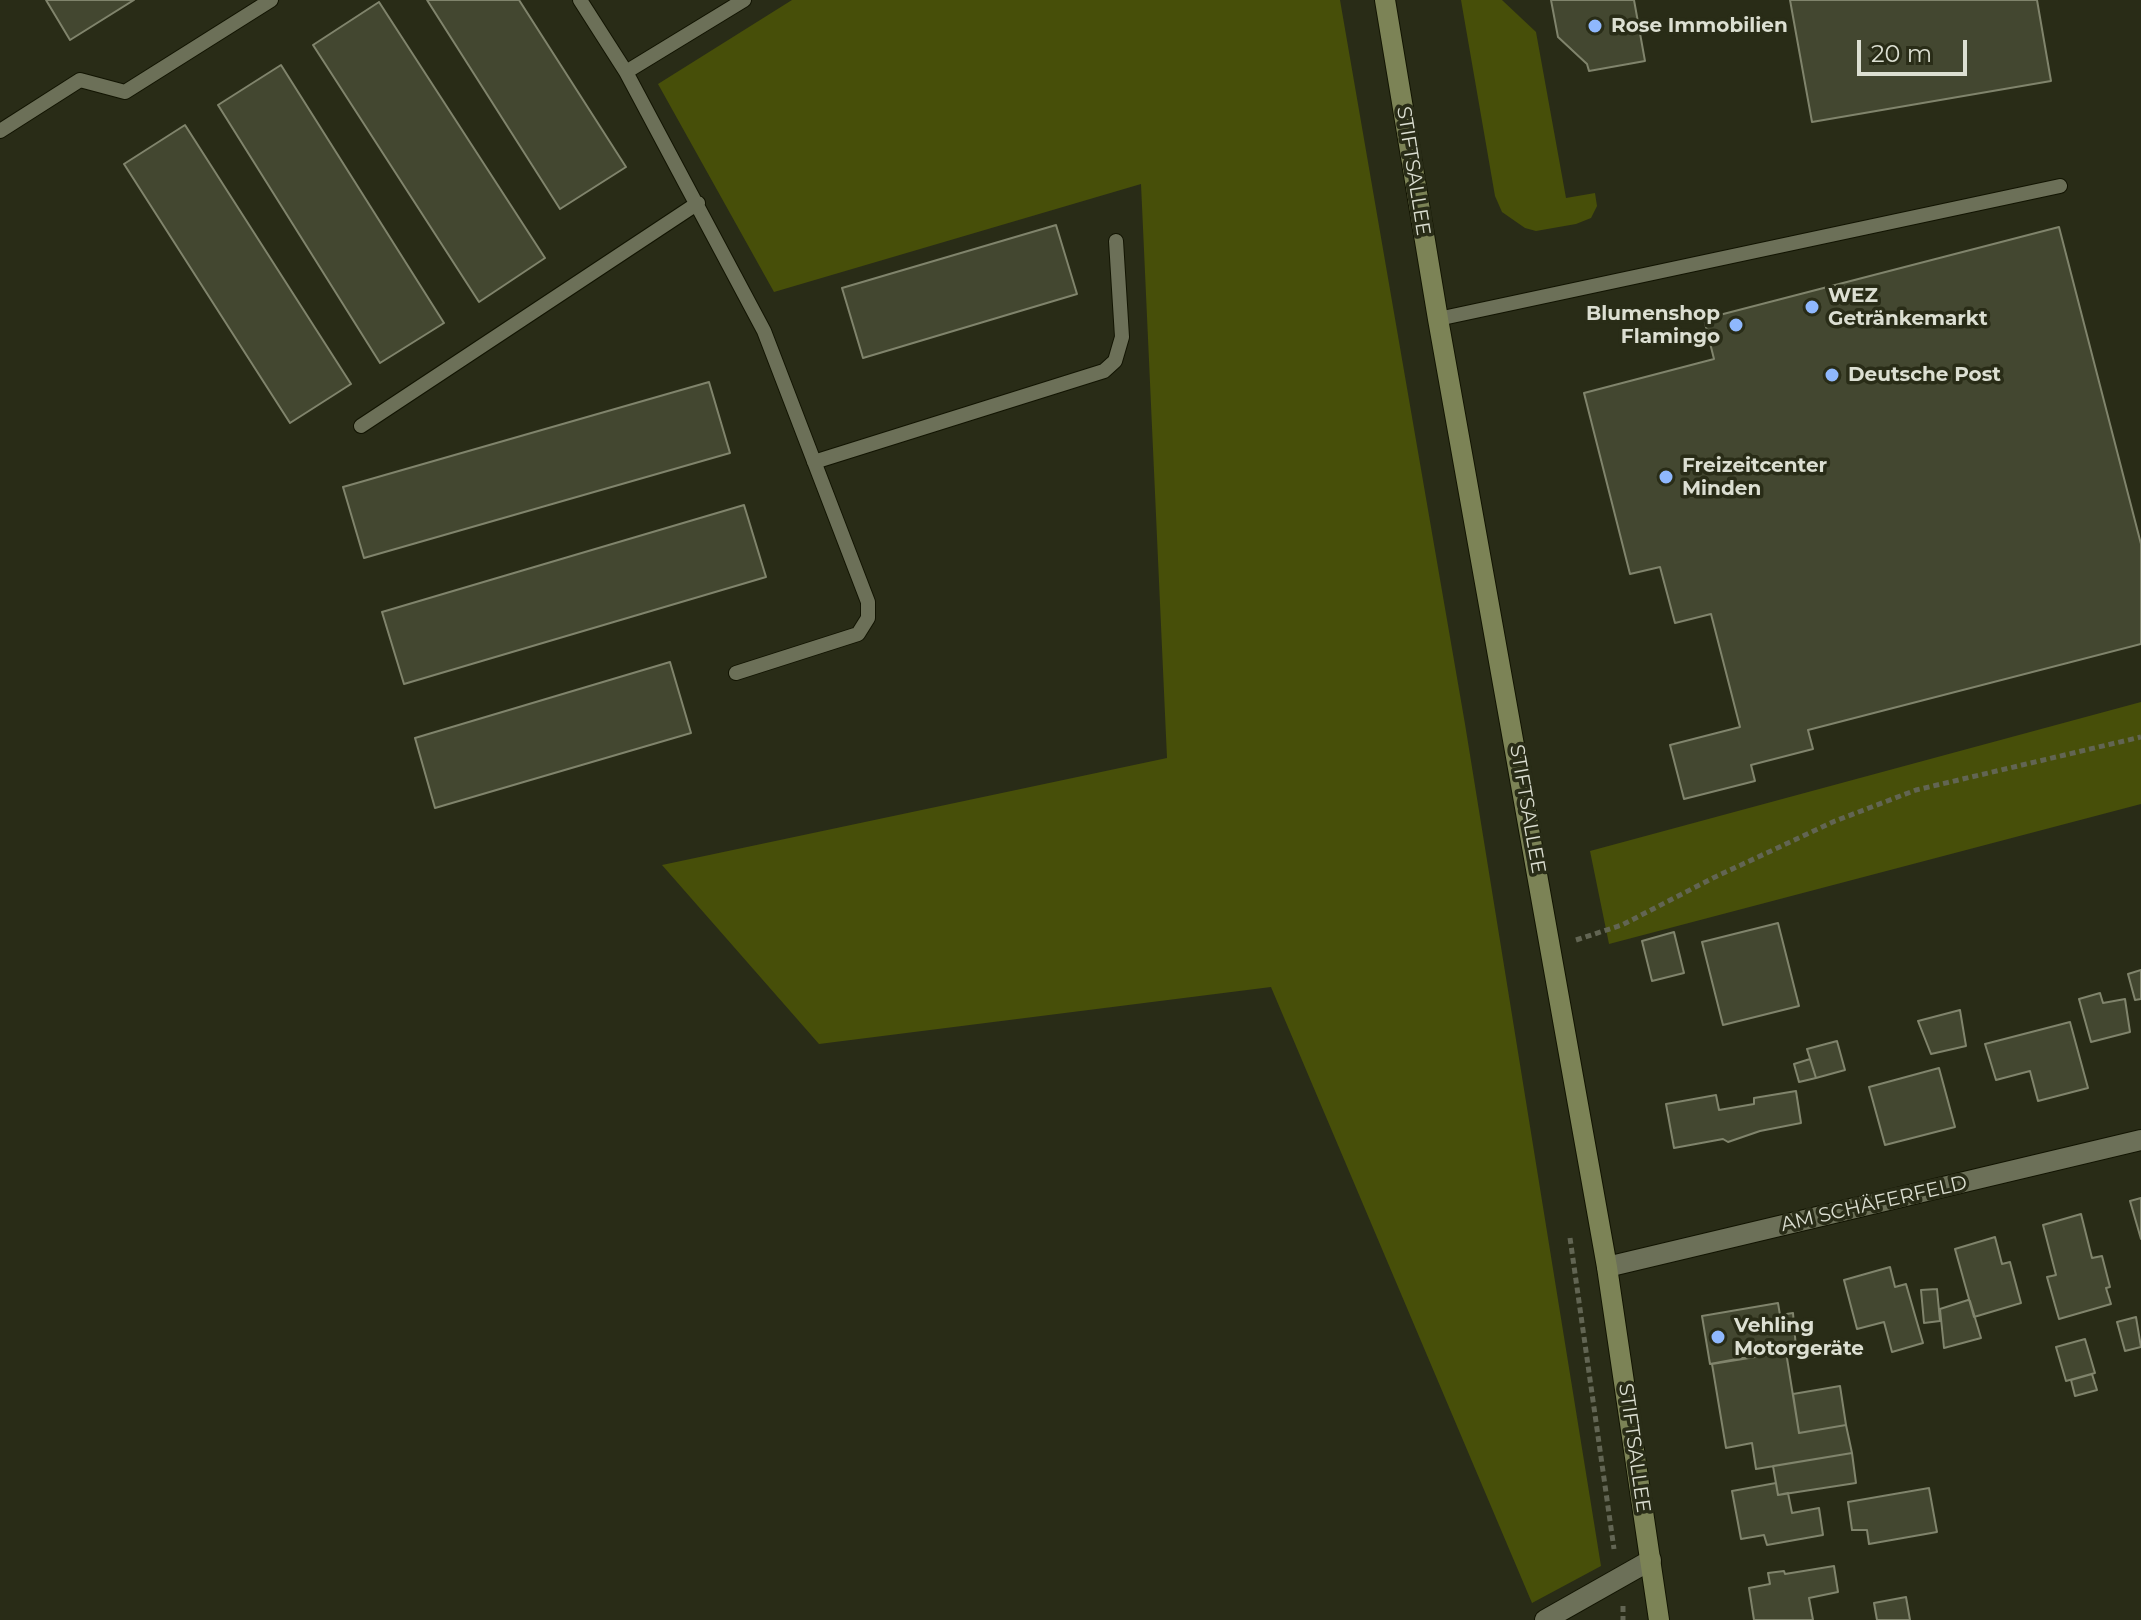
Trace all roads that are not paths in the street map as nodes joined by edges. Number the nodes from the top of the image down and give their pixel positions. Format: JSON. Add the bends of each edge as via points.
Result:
{"nodes":[{"id":1,"x":271,"y":0,"type":"edge"},
{"id":2,"x":580,"y":0,"type":"edge"},
{"id":3,"x":744,"y":0,"type":"edge"},
{"id":4,"x":1385,"y":0,"type":"edge"},
{"id":5,"x":626,"y":72,"type":"junction"},
{"id":6,"x":0,"y":131,"type":"edge"},
{"id":7,"x":2060,"y":186,"type":"dead end"},
{"id":8,"x":698,"y":203,"type":"junction"},
{"id":9,"x":1116,"y":241,"type":"dead end"},
{"id":10,"x":1438,"y":319,"type":"junction"},
{"id":11,"x":361,"y":426,"type":"dead end"},
{"id":12,"x":814,"y":462,"type":"junction"},
{"id":13,"x":736,"y":673,"type":"dead end"},
{"id":14,"x":2141,"y":1140,"type":"edge"},
{"id":15,"x":1607,"y":1267,"type":"junction"},
{"id":16,"x":1651,"y":1560,"type":"junction"},
{"id":17,"x":1545,"y":1620,"type":"edge"},
{"id":18,"x":1659,"y":1620,"type":"edge"}],
"edges":[{"from":1,"to":6,"type":"lane","via":[[125,92],[80,80]]},
{"from":2,"to":5,"type":"lane"},
{"from":3,"to":5,"type":"lane"},
{"from":4,"to":10,"type":"main road","name":"STIFTSALLEE"},
{"from":5,"to":8,"type":"lane"},
{"from":7,"to":10,"type":"lane"},
{"from":8,"to":11,"type":"lane"},
{"from":8,"to":12,"type":"lane","via":[[764,331]]},
{"from":9,"to":12,"type":"lane","via":[[1122,337],[1115,361],[1104,371]]},
{"from":10,"to":15,"type":"main road","name":"STIFTSALLEE"},
{"from":12,"to":13,"type":"lane","via":[[868,602],[868,618],[858,634],[845,640]]},
{"from":14,"to":15,"type":"street","name":"AM SCHÄFERFELD"},
{"from":15,"to":16,"type":"main road","name":"STIFTSALLEE"},
{"from":16,"to":17,"type":"street"},
{"from":16,"to":18,"type":"main road","name":"STIFTSALLEE"}]}
